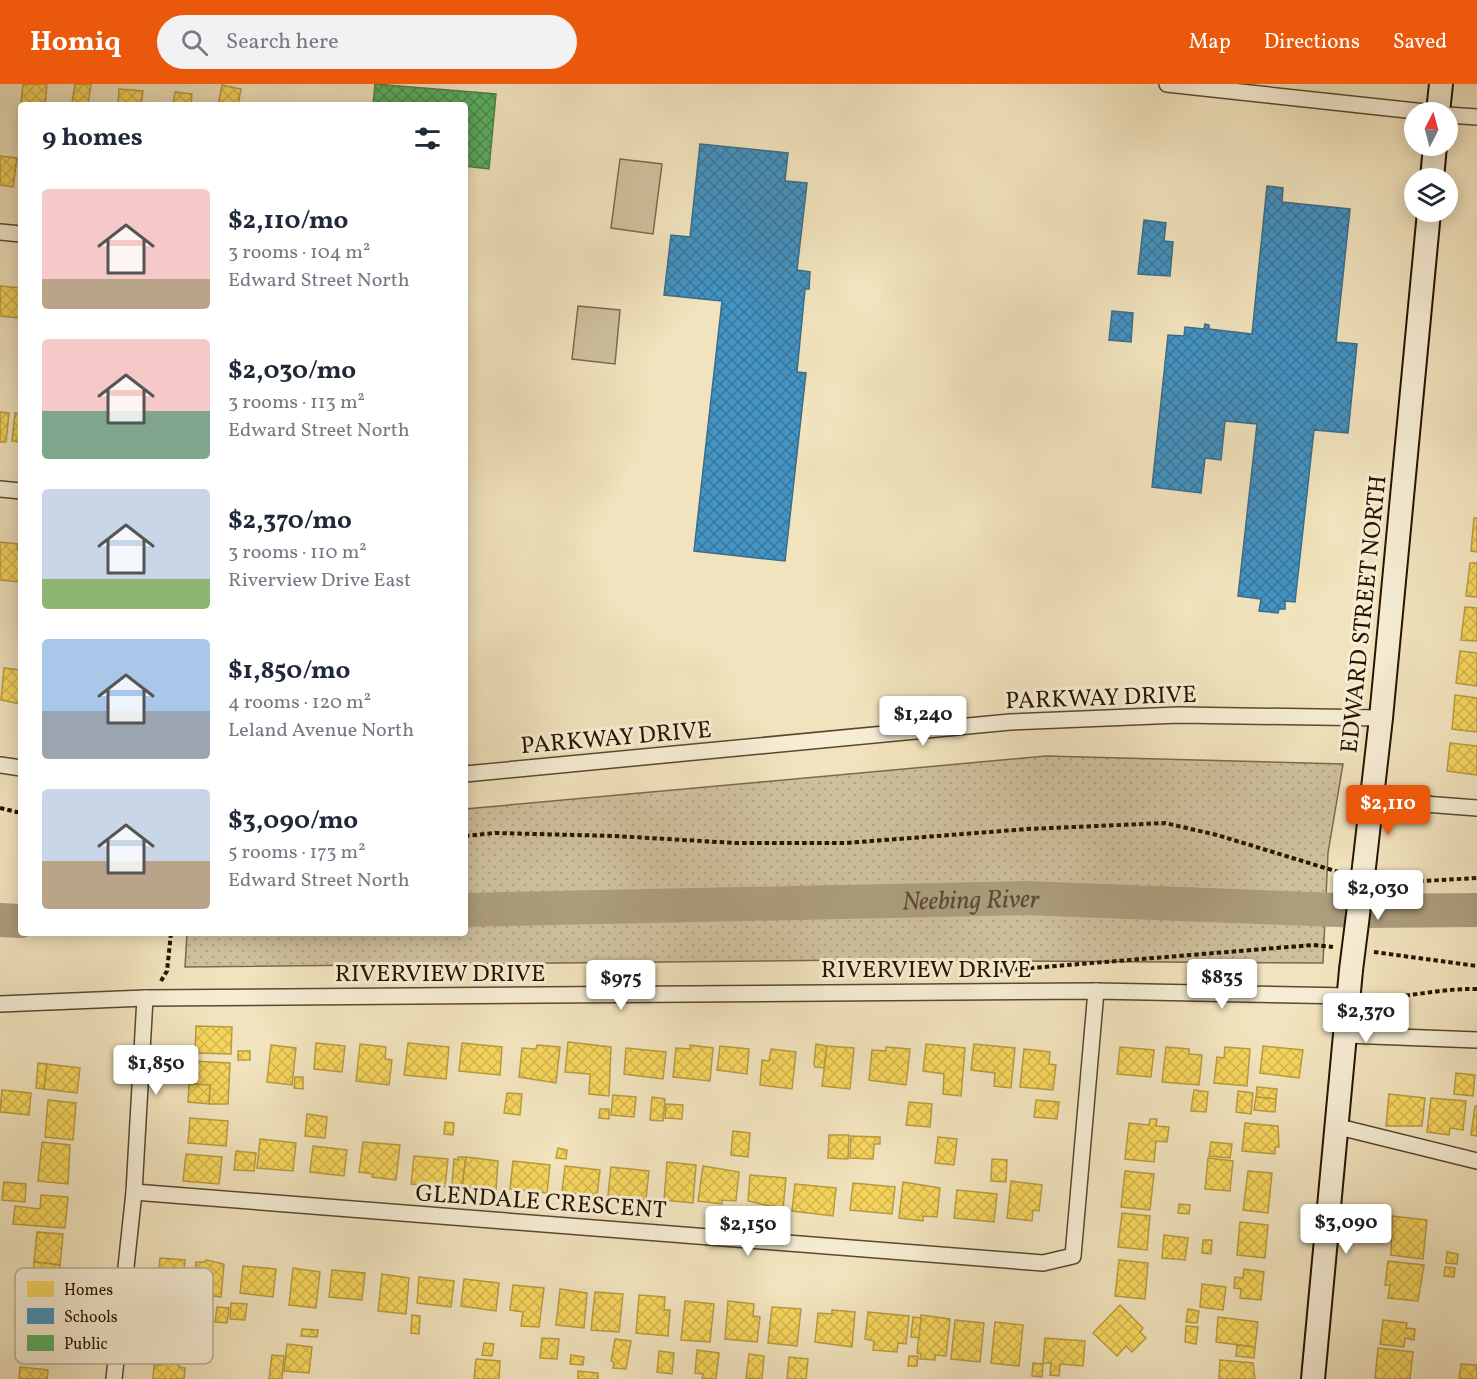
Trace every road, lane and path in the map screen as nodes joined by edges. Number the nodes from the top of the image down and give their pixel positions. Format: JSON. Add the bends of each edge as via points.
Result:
{"nodes":[{"id":1,"x":1167,"y":84,"type":"edge"},
{"id":2,"x":1442,"y":84,"type":"edge"},
{"id":3,"x":1439,"y":102,"type":"edge"},
{"id":4,"x":1404,"y":110,"type":"edge"},
{"id":5,"x":1458,"y":116,"type":"edge"},
{"id":6,"x":1477,"y":117,"type":"edge"},
{"id":7,"x":1428,"y":222,"type":"edge"},
{"id":8,"x":0,"y":232,"type":"edge"},
{"id":9,"x":18,"y":234,"type":"edge"},
{"id":10,"x":0,"y":489,"type":"edge"},
{"id":11,"x":18,"y":491,"type":"edge"},
{"id":12,"x":1381,"y":718,"type":"junction"},
{"id":13,"x":0,"y":765,"type":"edge"},
{"id":14,"x":18,"y":768,"type":"edge"},
{"id":15,"x":468,"y":774,"type":"edge"},
{"id":16,"x":1372,"y":800,"type":"junction"},
{"id":17,"x":0,"y":808,"type":"edge"},
{"id":18,"x":1477,"y":808,"type":"edge"},
{"id":19,"x":18,"y":812,"type":"edge"},
{"id":20,"x":468,"y":836,"type":"edge"},
{"id":21,"x":1364,"y":873,"type":"junction"},
{"id":22,"x":1477,"y":879,"type":"edge"},
{"id":23,"x":171,"y":936,"type":"edge"},
{"id":24,"x":1335,"y":948,"type":"dead end"},
{"id":25,"x":1369,"y":951,"type":"dead end"},
{"id":26,"x":1477,"y":966,"type":"edge"},
{"id":27,"x":967,"y":973,"type":"dead end"},
{"id":28,"x":172,"y":982,"type":"dead end"},
{"id":29,"x":1477,"y":989,"type":"edge"},
{"id":30,"x":1096,"y":991,"type":"junction"},
{"id":31,"x":1349,"y":996,"type":"junction"},
{"id":32,"x":146,"y":998,"type":"junction"},
{"id":33,"x":0,"y":1004,"type":"edge"},
{"id":34,"x":1346,"y":1035,"type":"junction"},
{"id":35,"x":1477,"y":1040,"type":"edge"},
{"id":36,"x":1339,"y":1127,"type":"junction"},
{"id":37,"x":1477,"y":1161,"type":"edge"},
{"id":38,"x":134,"y":1192,"type":"junction"},
{"id":39,"x":126,"y":1268,"type":"edge"},
{"id":40,"x":116,"y":1364,"type":"edge"},
{"id":41,"x":114,"y":1379,"type":"edge"},
{"id":42,"x":1313,"y":1379,"type":"edge"}],
"edges":[{"from":1,"to":4,"type":"street"},
{"from":2,"to":3,"type":"main road"},
{"from":5,"to":6,"type":"street"},
{"from":7,"to":12,"type":"main road","name":"EDWARD STREET NORTH"},
{"from":8,"to":9,"type":"street"},
{"from":10,"to":11,"type":"street"},
{"from":12,"to":15,"type":"street","name":"PARKWAY DRIVE","via":[[1179,715],[1010,722]]},
{"from":12,"to":16,"type":"main road","name":"EDWARD STREET NORTH"},
{"from":13,"to":14,"type":"street"},
{"from":16,"to":18,"type":"street"},
{"from":16,"to":21,"type":"main road","name":"EDWARD STREET NORTH"},
{"from":17,"to":19,"type":"path"},
{"from":20,"to":21,"type":"path","via":[[507,833],[735,843],[846,843],[1165,823],[1217,835],[1338,874]]},
{"from":21,"to":22,"type":"path","via":[[1423,881]]},
{"from":21,"to":31,"type":"main road","name":"EDWARD STREET NORTH","bridge":true},
{"from":23,"to":28,"type":"path","via":[[167,971]]},
{"from":24,"to":27,"type":"path","via":[[1313,945]]},
{"from":25,"to":26,"type":"path"},
{"from":29,"to":31,"type":"path","via":[[1434,990],[1404,998]]},
{"from":30,"to":31,"type":"street","name":"RIVERVIEW DRIVE"},
{"from":30,"to":32,"type":"street","name":"RIVERVIEW DRIVE"},
{"from":30,"to":38,"type":"street","name":"GLENDALE CRESCENT","via":[[1073,1256],[1043,1263]]},
{"from":31,"to":34,"type":"main road","name":"EDWARD STREET NORTH"},
{"from":32,"to":33,"type":"street","name":"RIVERVIEW DRIVE"},
{"from":32,"to":38,"type":"street"},
{"from":34,"to":35,"type":"street"},
{"from":34,"to":36,"type":"main road","name":"EDWARD STREET NORTH"},
{"from":36,"to":37,"type":"street"},
{"from":36,"to":42,"type":"main road","name":"EDWARD STREET NORTH"},
{"from":38,"to":39,"type":"street"},
{"from":40,"to":41,"type":"street"}]}
